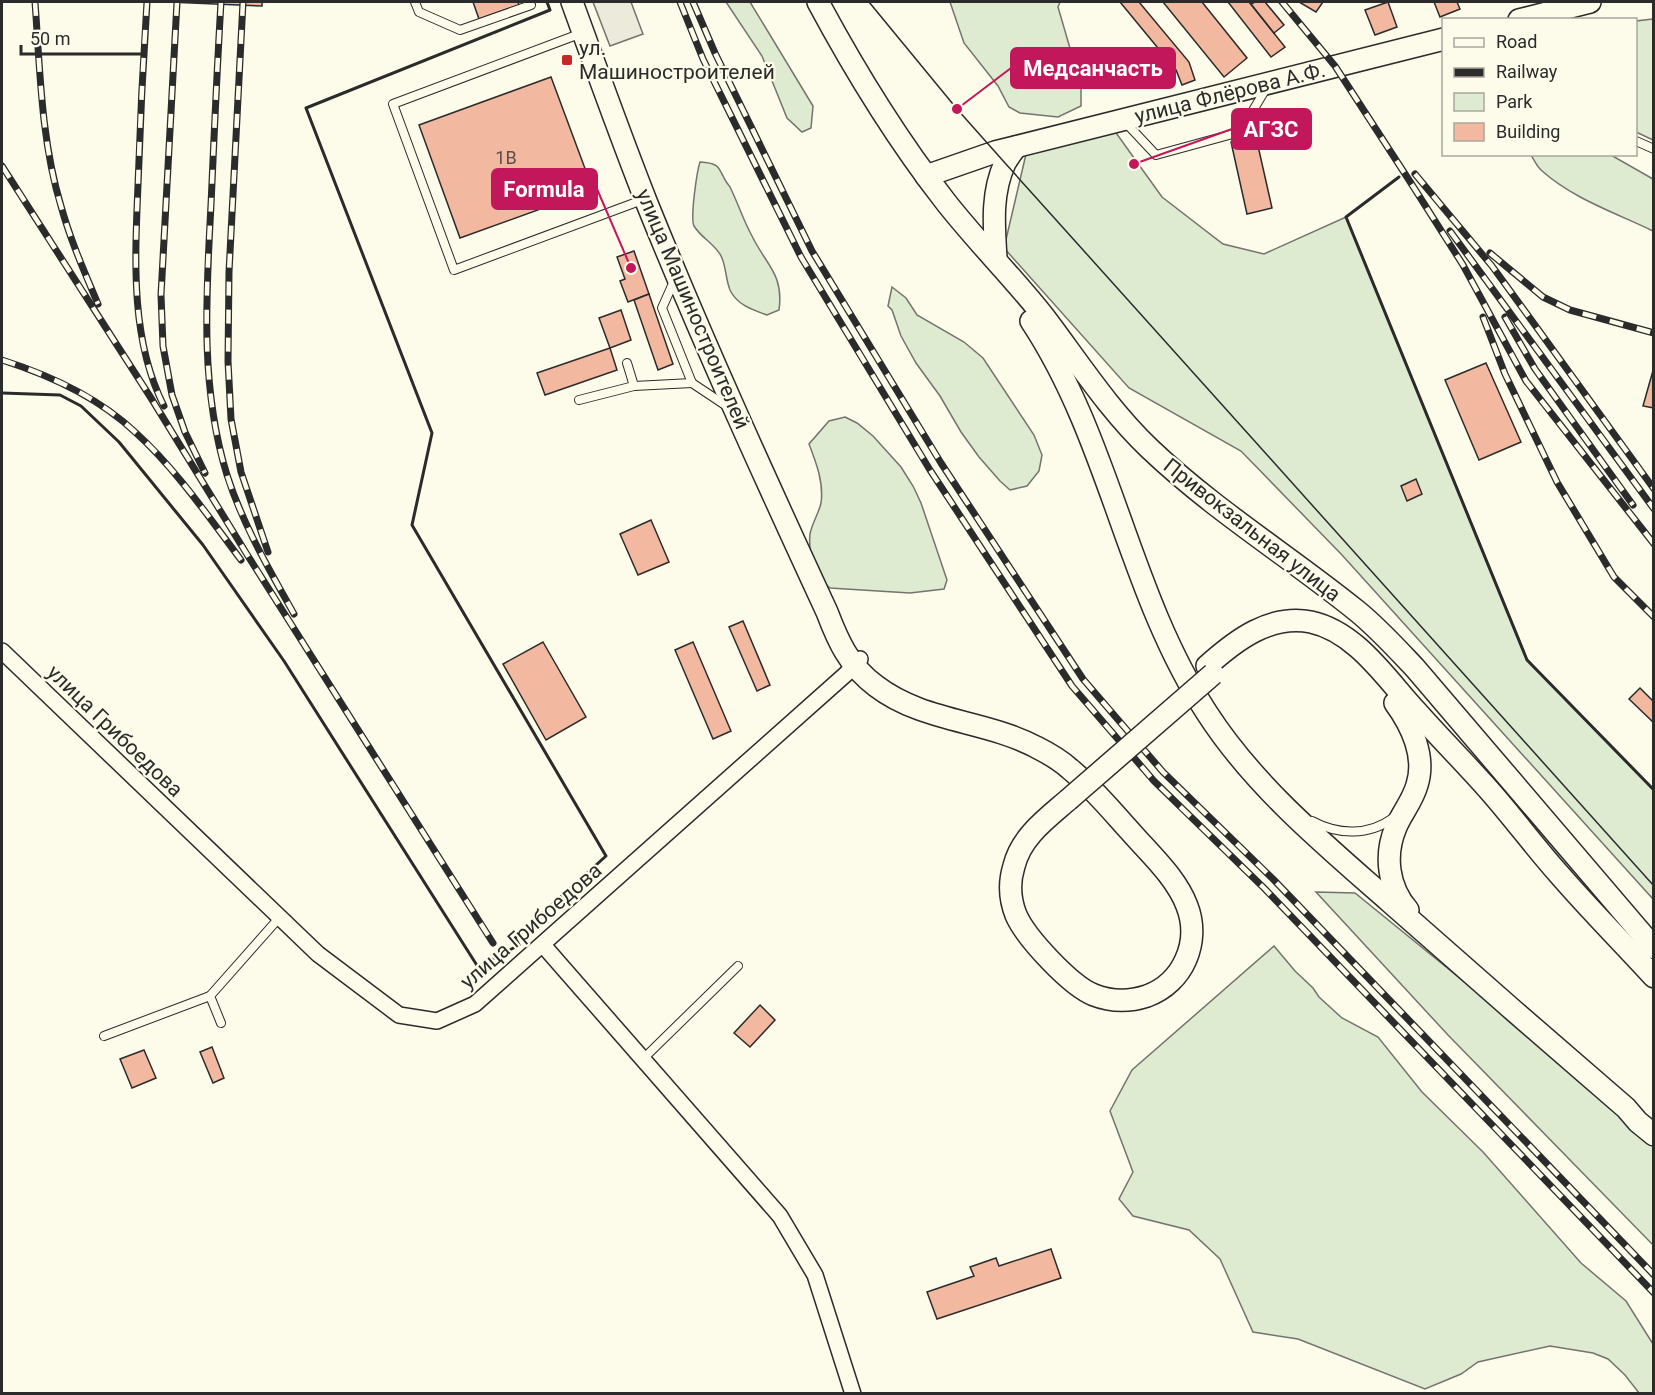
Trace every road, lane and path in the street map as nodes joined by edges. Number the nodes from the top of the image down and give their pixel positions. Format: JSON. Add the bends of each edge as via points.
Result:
{"nodes":[{"id":1,"x":415,"y":2,"type":"edge"},
{"id":2,"x":572,"y":2,"type":"edge"},
{"id":3,"x":818,"y":2,"type":"edge"},
{"id":4,"x":1590,"y":2,"type":"edge"},
{"id":5,"x":531,"y":5,"type":"dead end"},
{"id":6,"x":1527,"y":18,"type":"edge"},
{"id":7,"x":584,"y":33,"type":"junction"},
{"id":8,"x":1442,"y":39,"type":"edge"},
{"id":9,"x":1269,"y":83,"type":"junction"},
{"id":10,"x":1123,"y":119,"type":"junction"},
{"id":11,"x":1637,"y":142,"type":"edge"},
{"id":12,"x":1016,"y":147,"type":"junction"},
{"id":13,"x":1653,"y":149,"type":"edge"},
{"id":14,"x":926,"y":176,"type":"junction"},
{"id":15,"x":645,"y":198,"type":"junction"},
{"id":16,"x":962,"y":222,"type":"junction"},
{"id":17,"x":996,"y":258,"type":"junction"},
{"id":18,"x":677,"y":275,"type":"junction"},
{"id":19,"x":627,"y":363,"type":"dead end"},
{"id":20,"x":692,"y":383,"type":"junction"},
{"id":21,"x":634,"y":386,"type":"junction"},
{"id":22,"x":579,"y":400,"type":"dead end"},
{"id":23,"x":735,"y":412,"type":"junction"},
{"id":24,"x":2,"y":651,"type":"edge"},
{"id":25,"x":858,"y":662,"type":"junction"},
{"id":26,"x":1210,"y":670,"type":"junction"},
{"id":27,"x":1406,"y":808,"type":"junction"},
{"id":28,"x":1289,"y":810,"type":"junction"},
{"id":29,"x":279,"y":918,"type":"junction"},
{"id":30,"x":1435,"y":942,"type":"junction"},
{"id":31,"x":543,"y":945,"type":"junction"},
{"id":32,"x":1653,"y":948,"type":"edge"},
{"id":33,"x":738,"y":966,"type":"dead end"},
{"id":34,"x":1653,"y":977,"type":"edge"},
{"id":35,"x":210,"y":996,"type":"junction"},
{"id":36,"x":221,"y":1023,"type":"dead end"},
{"id":37,"x":104,"y":1036,"type":"dead end"},
{"id":38,"x":644,"y":1058,"type":"junction"},
{"id":39,"x":1626,"y":1108,"type":"junction"},
{"id":40,"x":1653,"y":1128,"type":"edge"},
{"id":41,"x":1653,"y":1135,"type":"edge"},
{"id":42,"x":853,"y":1394,"type":"edge"}],
"edges":[{"from":1,"to":5,"type":"lane","via":[[419,12],[460,30]]},
{"from":2,"to":7,"type":"main road","name":"улица Машиностроителей"},
{"from":3,"to":14,"type":"main road","name":"Привокзальная улица","via":[[881,112]]},
{"from":4,"to":6,"type":"main road"},
{"from":7,"to":15,"type":"main road","name":"улица Машиностроителей"},
{"from":7,"to":15,"type":"lane","via":[[393,104],[454,270]]},
{"from":8,"to":9,"type":"main road","name":"улица Флёрова А.Ф."},
{"from":9,"to":10,"type":"main road","name":"улица Флёрова А.Ф."},
{"from":9,"to":10,"type":"lane","via":[[1240,132],[1156,155]]},
{"from":10,"to":12,"type":"main road","name":"улица Флёрова А.Ф."},
{"from":11,"to":13,"type":"lane"},
{"from":12,"to":14,"type":"main road","name":"улица Флёрова А.Ф."},
{"from":12,"to":17,"type":"main road","via":[[1005,163],[993,213]]},
{"from":14,"to":16,"type":"main road","name":"Привокзальная улица"},
{"from":15,"to":18,"type":"main road","name":"улица Машиностроителей"},
{"from":16,"to":17,"type":"main road","name":"Привокзальная улица"},
{"from":16,"to":28,"type":"main road","via":[[1056,363],[1124,525],[1149,599],[1207,713]]},
{"from":17,"to":32,"type":"main road","name":"Привокзальная улица","via":[[1094,386],[1148,448],[1215,506],[1298,565],[1386,637]]},
{"from":18,"to":20,"type":"lane","via":[[662,308]]},
{"from":18,"to":23,"type":"main road","name":"улица Машиностроителей"},
{"from":19,"to":21,"type":"lane"},
{"from":20,"to":21,"type":"lane"},
{"from":20,"to":23,"type":"lane"},
{"from":21,"to":22,"type":"lane"},
{"from":23,"to":25,"type":"main road","name":"улица Машиностроителей","via":[[827,612]]},
{"from":24,"to":29,"type":"street","name":"улица Грибоедова"},
{"from":25,"to":26,"type":"main road","name":"улица Машиностроителей","via":[[919,699],[1014,727],[1065,752],[1105,788],[1172,864],[1197,903],[1202,928],[1195,964],[1168,997],[1124,1011],[1081,1000],[1039,963],[1007,917],[1001,884],[1005,862],[1023,829],[1064,797]]},
{"from":25,"to":31,"type":"street","name":"улица Грибоедова"},
{"from":26,"to":27,"type":"main road","via":[[1253,643],[1282,632],[1310,632],[1337,644],[1365,668],[1406,718],[1420,764],[1417,785]]},
{"from":26,"to":34,"type":"main road","via":[[1226,649],[1256,630],[1280,622],[1312,622],[1342,636],[1372,661]]},
{"from":27,"to":28,"type":"lane","via":[[1386,824],[1357,832],[1319,825]]},
{"from":27,"to":30,"type":"main road","via":[[1390,848],[1389,869],[1405,907]]},
{"from":28,"to":30,"type":"main road"},
{"from":29,"to":31,"type":"street","name":"улица Грибоедова","via":[[318,954],[399,1015],[437,1021],[475,1004]]},
{"from":29,"to":35,"type":"lane"},
{"from":30,"to":39,"type":"main road"},
{"from":31,"to":38,"type":"street"},
{"from":33,"to":38,"type":"lane"},
{"from":35,"to":36,"type":"lane"},
{"from":35,"to":37,"type":"lane"},
{"from":38,"to":42,"type":"street","via":[[780,1216],[815,1275]]},
{"from":39,"to":40,"type":"main road"},
{"from":39,"to":41,"type":"main road"}]}
